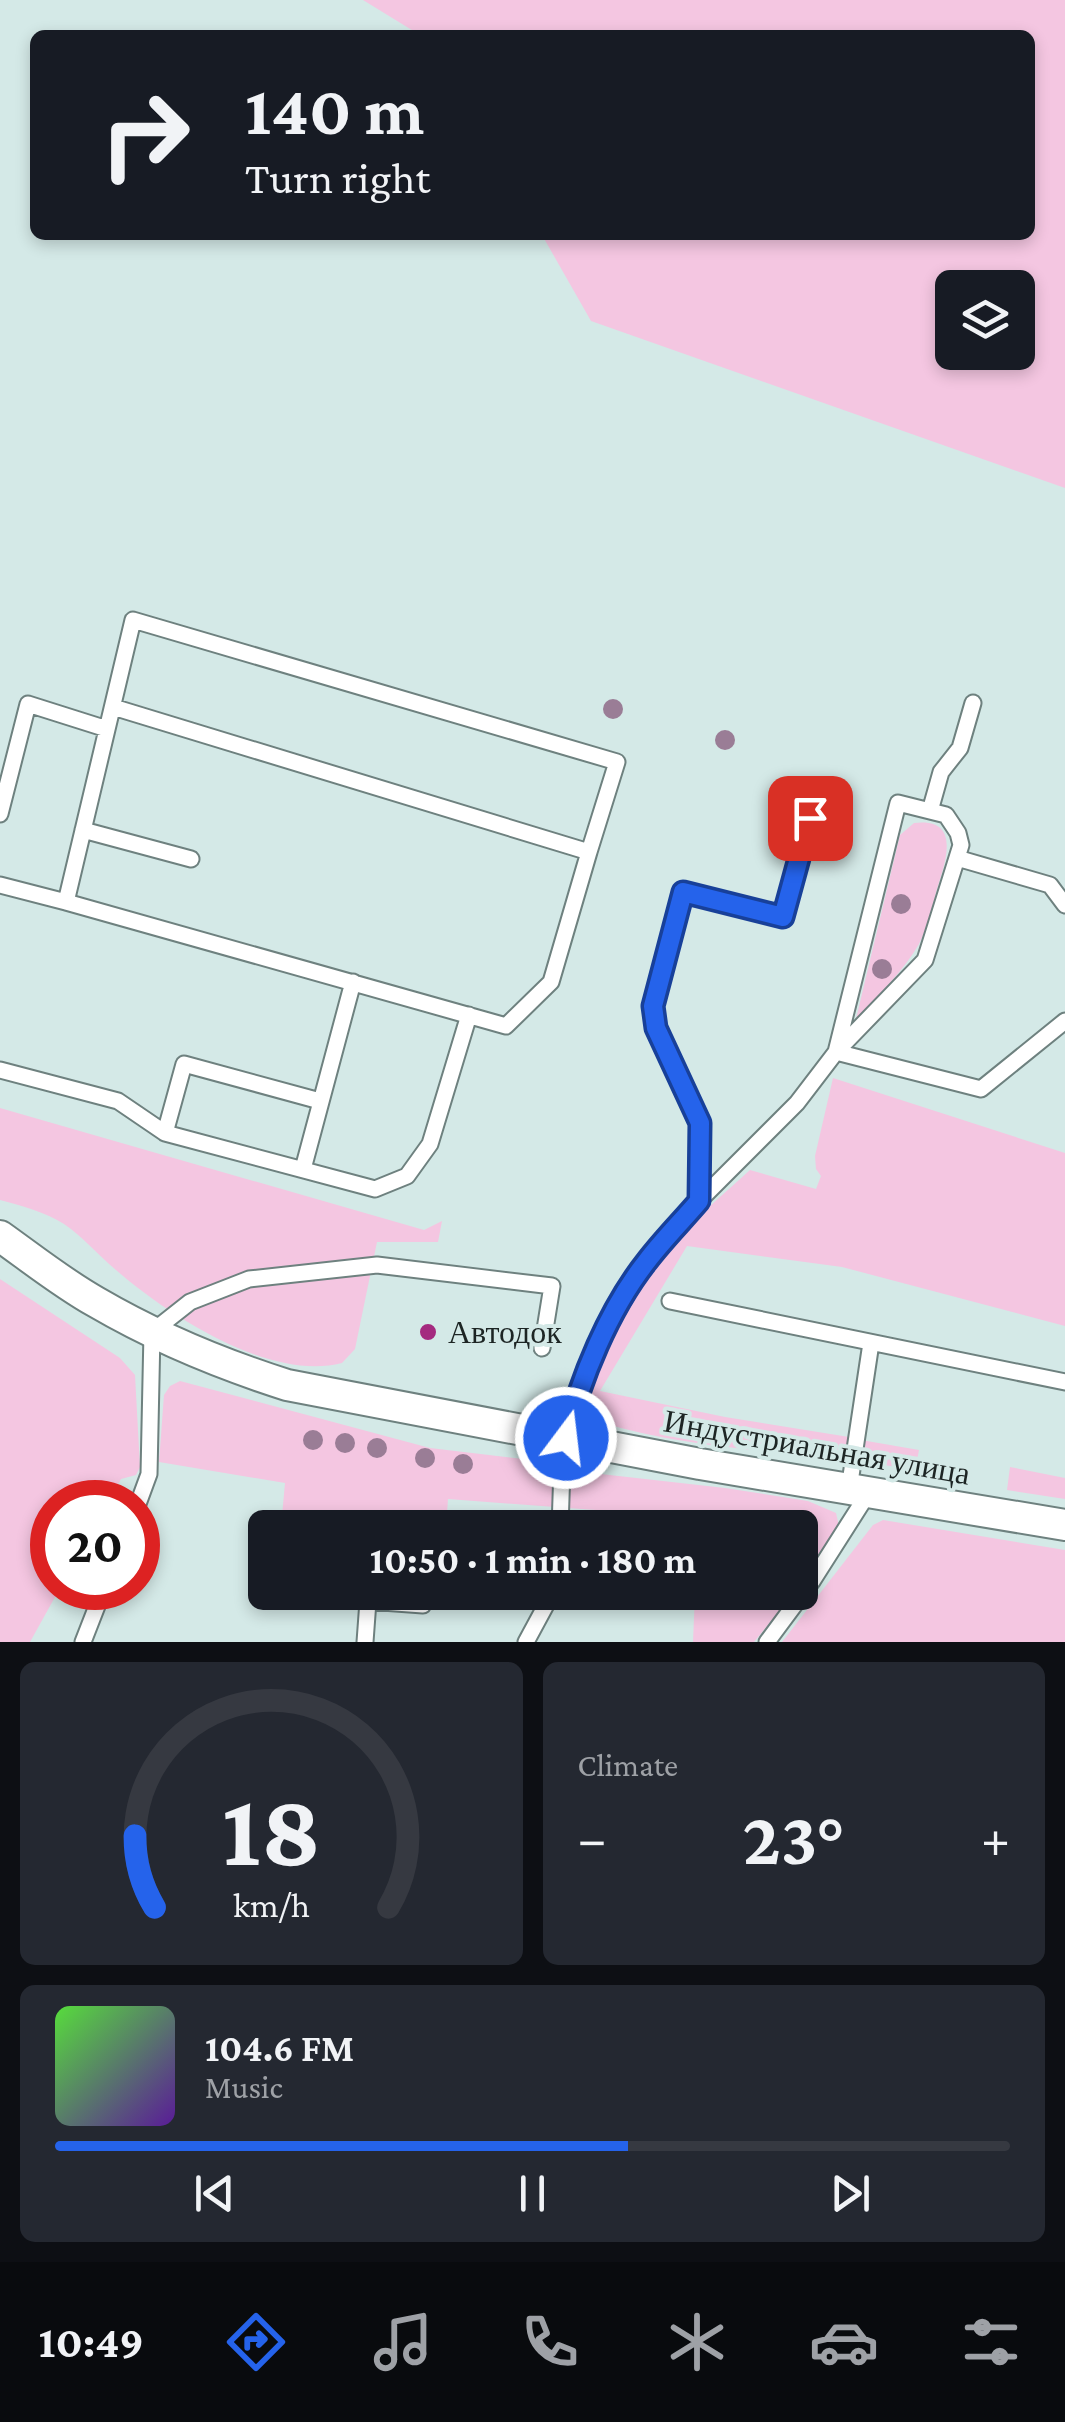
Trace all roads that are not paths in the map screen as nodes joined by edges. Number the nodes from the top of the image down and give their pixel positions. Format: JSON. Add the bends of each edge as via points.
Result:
{"nodes":[{"id":1,"x":973,"y":703,"type":"dead end"},
{"id":2,"x":113,"y":707,"type":"junction"},
{"id":3,"x":107,"y":729,"type":"junction"},
{"id":4,"x":930,"y":812,"type":"junction"},
{"id":5,"x":0,"y":814,"type":"edge"},
{"id":6,"x":810,"y":818,"type":"dead end"},
{"id":7,"x":83,"y":830,"type":"junction"},
{"id":8,"x":589,"y":852,"type":"junction"},
{"id":9,"x":957,"y":858,"type":"junction"},
{"id":10,"x":190,"y":860,"type":"dead end"},
{"id":11,"x":0,"y":885,"type":"edge"},
{"id":12,"x":66,"y":902,"type":"junction"},
{"id":13,"x":1065,"y":905,"type":"edge"},
{"id":14,"x":353,"y":982,"type":"junction"},
{"id":15,"x":470,"y":1016,"type":"junction"},
{"id":16,"x":1065,"y":1021,"type":"edge"},
{"id":17,"x":836,"y":1052,"type":"junction"},
{"id":18,"x":0,"y":1070,"type":"edge"},
{"id":19,"x":320,"y":1101,"type":"junction"},
{"id":20,"x":165,"y":1133,"type":"junction"},
{"id":21,"x":304,"y":1169,"type":"junction"},
{"id":22,"x":699,"y":1201,"type":"junction"},
{"id":23,"x":0,"y":1236,"type":"edge"},
{"id":24,"x":670,"y":1301,"type":"dead end"},
{"id":25,"x":152,"y":1332,"type":"junction"},
{"id":26,"x":871,"y":1343,"type":"junction"},
{"id":27,"x":542,"y":1348,"type":"dead end"},
{"id":28,"x":1065,"y":1382,"type":"edge"},
{"id":29,"x":566,"y":1438,"type":"junction"},
{"id":30,"x":147,"y":1480,"type":"edge"},
{"id":31,"x":859,"y":1490,"type":"junction"},
{"id":32,"x":561,"y":1510,"type":"edge"},
{"id":33,"x":1065,"y":1524,"type":"edge"},
{"id":34,"x":95,"y":1610,"type":"edge"},
{"id":35,"x":367,"y":1610,"type":"edge"},
{"id":36,"x":543,"y":1610,"type":"edge"},
{"id":37,"x":83,"y":1642,"type":"edge"},
{"id":38,"x":365,"y":1642,"type":"edge"},
{"id":39,"x":526,"y":1642,"type":"edge"},
{"id":40,"x":767,"y":1642,"type":"edge"}],
"edges":[{"from":1,"to":4,"type":"lane","via":[[960,748],[940,772]]},
{"from":2,"to":3,"type":"lane"},
{"from":2,"to":8,"type":"lane"},
{"from":2,"to":8,"type":"lane","via":[[133,620],[617,762]]},
{"from":3,"to":5,"type":"lane","via":[[28,704]]},
{"from":3,"to":7,"type":"lane"},
{"from":4,"to":9,"type":"lane","via":[[954,825],[961,845]]},
{"from":4,"to":17,"type":"lane","via":[[898,803]]},
{"from":6,"to":22,"type":"lane","via":[[783,917],[683,892],[653,1006],[656,1028],[700,1123]]},
{"from":7,"to":10,"type":"lane"},
{"from":7,"to":12,"type":"lane"},
{"from":8,"to":15,"type":"lane","via":[[551,982],[506,1026]]},
{"from":9,"to":13,"type":"lane","via":[[1050,885]]},
{"from":9,"to":17,"type":"lane","via":[[925,960]]},
{"from":11,"to":12,"type":"lane"},
{"from":12,"to":14,"type":"lane"},
{"from":14,"to":15,"type":"lane"},
{"from":14,"to":19,"type":"lane"},
{"from":15,"to":21,"type":"lane","via":[[430,1144],[407,1176],[375,1190]]},
{"from":16,"to":17,"type":"lane","via":[[981,1089]]},
{"from":17,"to":22,"type":"lane","via":[[797,1103]]},
{"from":18,"to":20,"type":"lane","via":[[118,1101]]},
{"from":19,"to":20,"type":"lane","via":[[184,1064]]},
{"from":19,"to":21,"type":"lane"},
{"from":20,"to":21,"type":"lane"},
{"from":22,"to":29,"type":"lane","via":[[645,1263],[602,1337]]},
{"from":23,"to":25,"type":"street","name":"Индустриальная улица"},
{"from":24,"to":26,"type":"lane"},
{"from":25,"to":27,"type":"lane","via":[[190,1302],[250,1280],[377,1265],[552,1286]]},
{"from":25,"to":29,"type":"street","name":"Индустриальная улица","via":[[287,1385]]},
{"from":25,"to":30,"type":"lane"},
{"from":26,"to":28,"type":"lane"},
{"from":26,"to":31,"type":"lane"},
{"from":29,"to":31,"type":"street","name":"Индустриальная улица"},
{"from":29,"to":32,"type":"lane"},
{"from":31,"to":33,"type":"street","name":"Индустриальная улица"},
{"from":31,"to":40,"type":"lane","via":[[813,1580]]},
{"from":34,"to":37,"type":"lane"},
{"from":35,"to":38,"type":"lane"},
{"from":36,"to":39,"type":"lane"}]}
